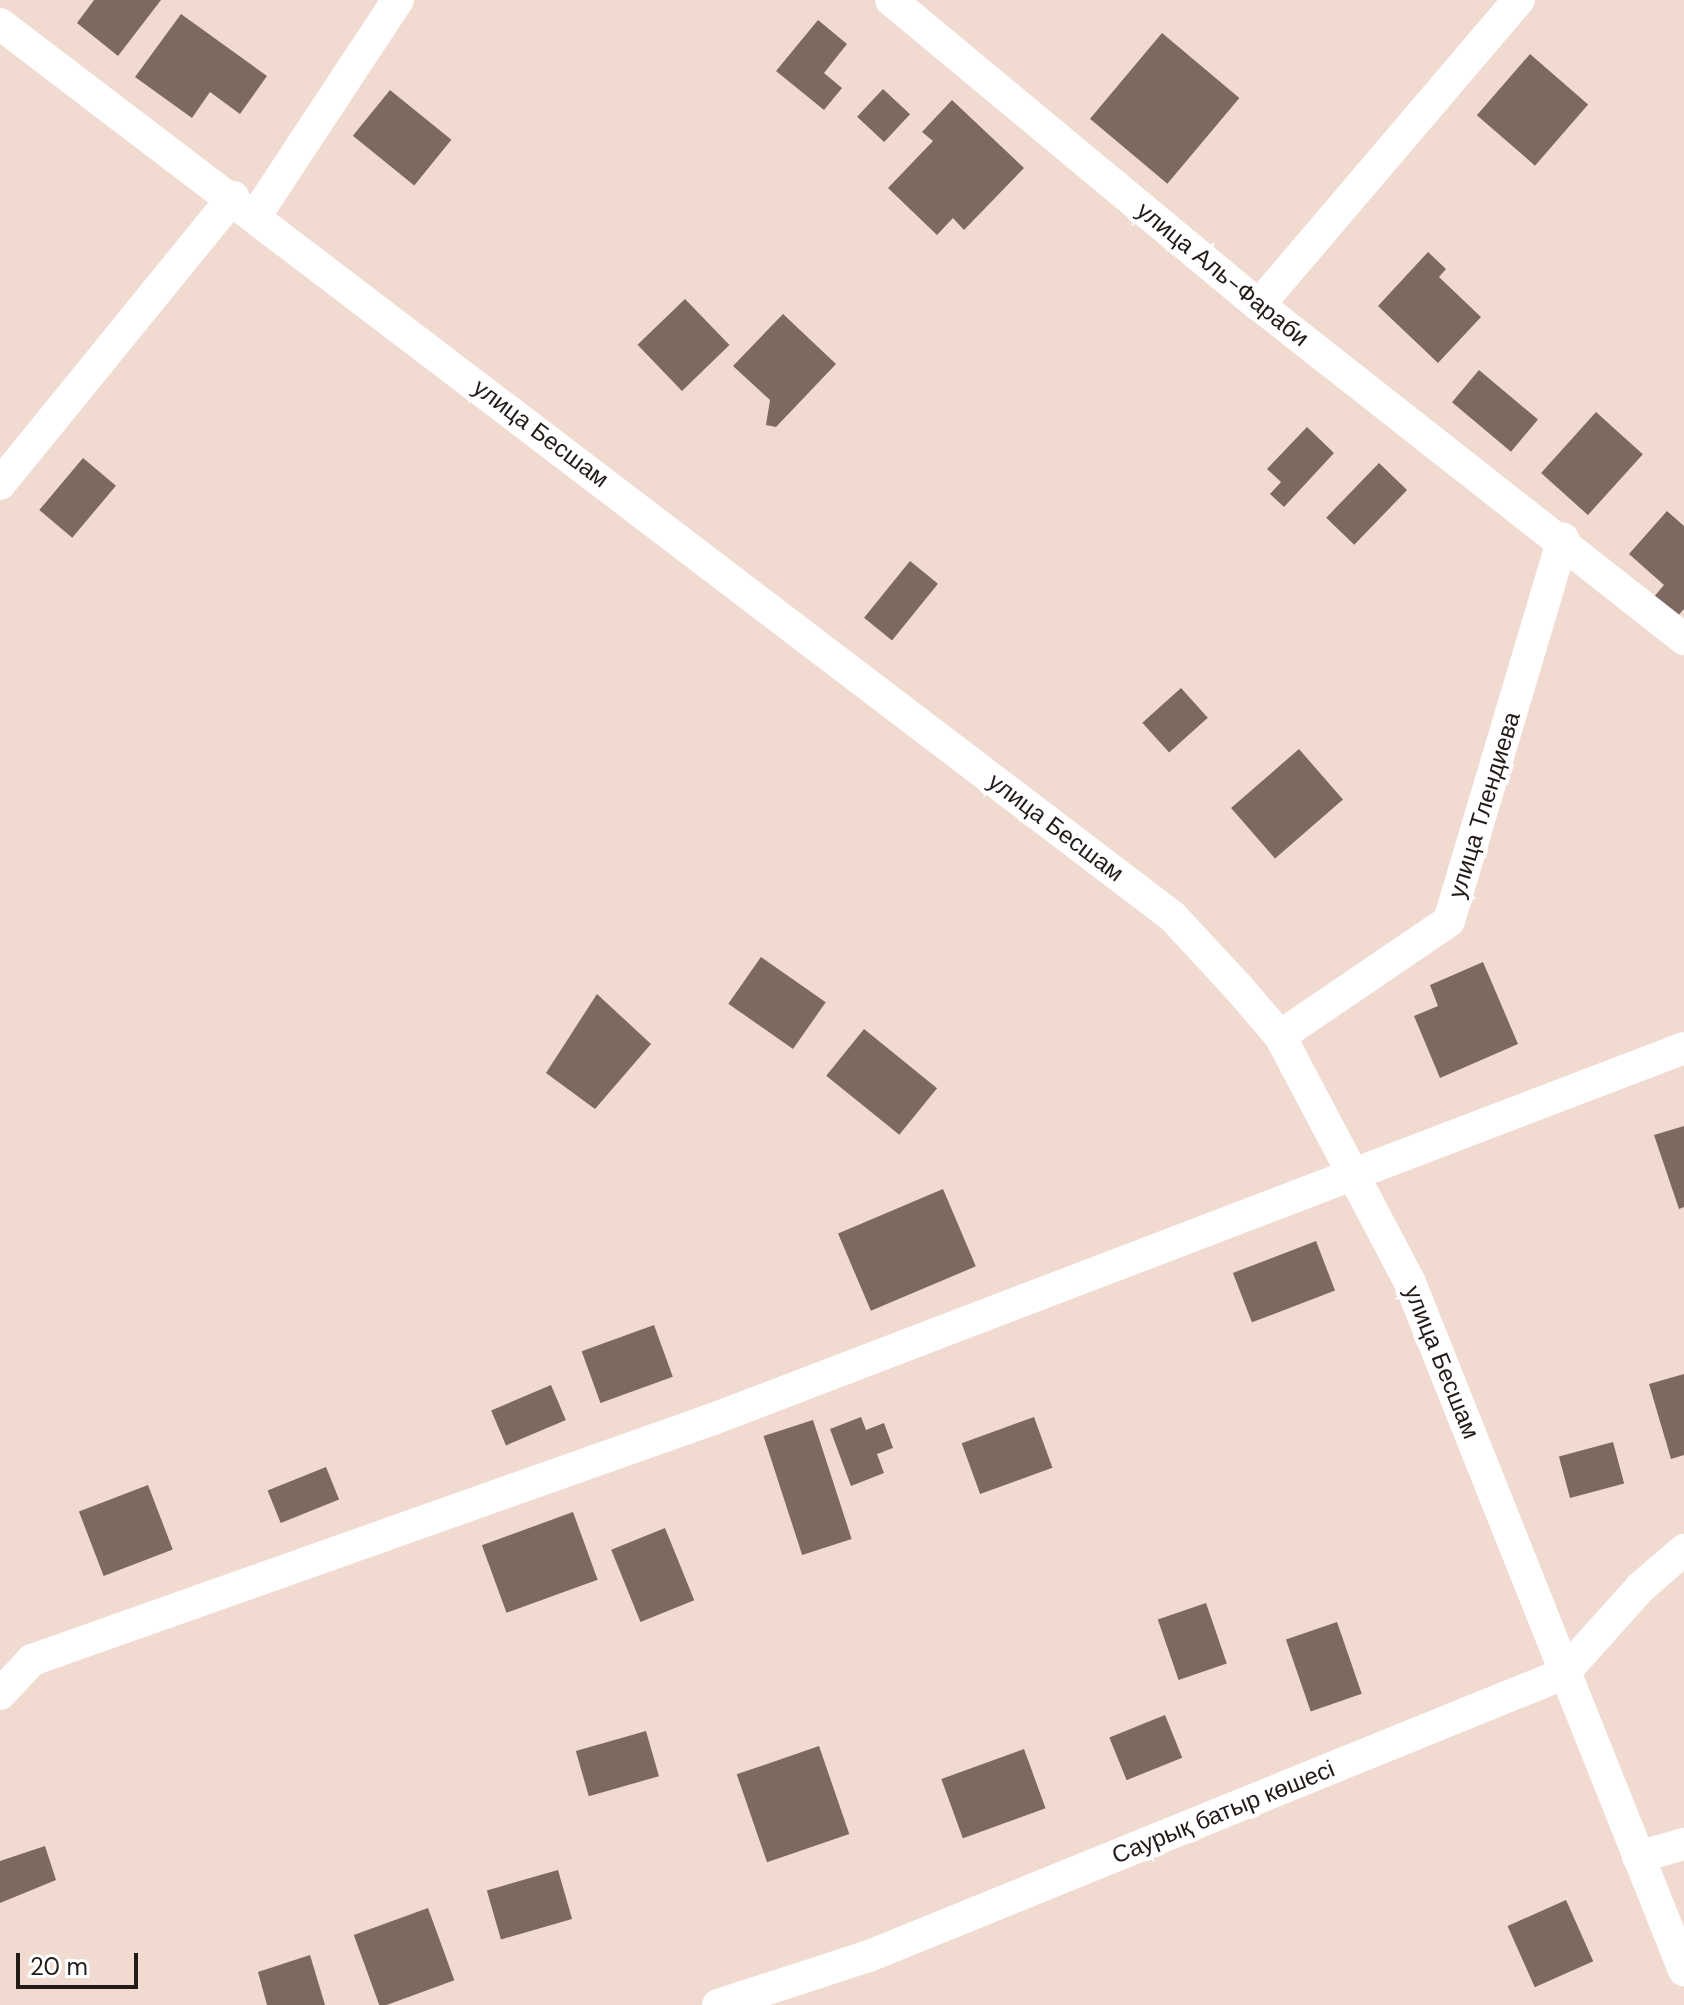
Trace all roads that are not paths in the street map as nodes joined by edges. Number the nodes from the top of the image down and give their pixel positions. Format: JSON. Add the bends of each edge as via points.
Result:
{"nodes":[{"id":1,"x":398,"y":0,"type":"edge"},
{"id":2,"x":891,"y":0,"type":"edge"},
{"id":3,"x":1519,"y":0,"type":"edge"},
{"id":4,"x":0,"y":24,"type":"edge"},
{"id":5,"x":244,"y":206,"type":"junction"},
{"id":6,"x":1259,"y":305,"type":"junction"},
{"id":7,"x":0,"y":484,"type":"edge"},
{"id":8,"x":1563,"y":539,"type":"junction"},
{"id":9,"x":1684,"y":639,"type":"edge"},
{"id":10,"x":1280,"y":1036,"type":"junction"},
{"id":11,"x":1684,"y":1048,"type":"edge"},
{"id":12,"x":1352,"y":1172,"type":"junction"},
{"id":13,"x":1684,"y":1550,"type":"edge"},
{"id":14,"x":1563,"y":1674,"type":"junction"},
{"id":15,"x":0,"y":1694,"type":"edge"},
{"id":16,"x":1684,"y":1844,"type":"edge"},
{"id":17,"x":1638,"y":1857,"type":"junction"},
{"id":18,"x":1684,"y":1970,"type":"edge"},
{"id":19,"x":718,"y":2005,"type":"edge"}],
"edges":[{"from":1,"to":5,"type":"street"},
{"from":2,"to":6,"type":"street","name":"улица Аль-Фараби"},
{"from":3,"to":6,"type":"street"},
{"from":4,"to":5,"type":"street","name":"улица Бесшам"},
{"from":5,"to":7,"type":"street"},
{"from":5,"to":10,"type":"street","name":"улица Бесшам","via":[[1173,917]]},
{"from":6,"to":8,"type":"street","name":"улица Аль-Фараби"},
{"from":8,"to":9,"type":"street","name":"улица Аль-Фараби"},
{"from":8,"to":10,"type":"street","name":"улица Тлендиева","via":[[1449,921]]},
{"from":10,"to":12,"type":"street","name":"улица Бесшам"},
{"from":11,"to":12,"type":"street"},
{"from":12,"to":14,"type":"street","name":"улица Бесшам","via":[[1416,1297]]},
{"from":12,"to":15,"type":"street","via":[[713,1419],[32,1660]]},
{"from":13,"to":14,"type":"street","name":"Саурық батыр көшесі","via":[[1641,1587]]},
{"from":14,"to":17,"type":"street","name":"улица Бесшам"},
{"from":14,"to":19,"type":"street","name":"Саурық батыр көшесі","via":[[869,1956]]},
{"from":16,"to":17,"type":"street"},
{"from":17,"to":18,"type":"street","name":"улица Бесшам"}]}
